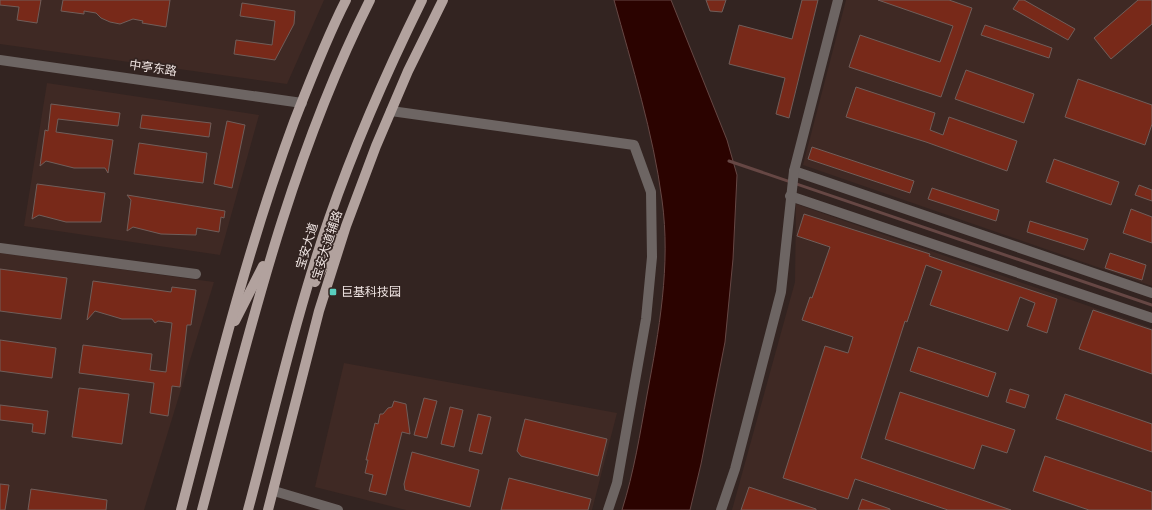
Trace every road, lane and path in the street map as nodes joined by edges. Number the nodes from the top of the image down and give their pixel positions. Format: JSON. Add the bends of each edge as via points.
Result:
{"nodes":[{"id":1,"x":346,"y":0,"type":"edge"},
{"id":2,"x":370,"y":0,"type":"edge"},
{"id":3,"x":422,"y":0,"type":"edge"},
{"id":4,"x":443,"y":0,"type":"edge"},
{"id":5,"x":838,"y":0,"type":"edge"},
{"id":6,"x":0,"y":60,"type":"edge"},
{"id":7,"x":302,"y":103,"type":"junction"},
{"id":8,"x":391,"y":111,"type":"junction"},
{"id":9,"x":793,"y":174,"type":"junction"},
{"id":10,"x":791,"y":193,"type":"junction"},
{"id":11,"x":354,"y":206,"type":"junction"},
{"id":12,"x":276,"y":241,"type":"junction"},
{"id":13,"x":0,"y":248,"type":"edge"},
{"id":14,"x":196,"y":274,"type":"dead end"},
{"id":15,"x":1152,"y":293,"type":"edge"},
{"id":16,"x":302,"y":306,"type":"junction"},
{"id":17,"x":1152,"y":318,"type":"edge"},
{"id":18,"x":226,"y":340,"type":"junction"},
{"id":19,"x":274,"y":491,"type":"junction"},
{"id":20,"x":181,"y":510,"type":"edge"},
{"id":21,"x":202,"y":510,"type":"edge"},
{"id":22,"x":248,"y":510,"type":"edge"},
{"id":23,"x":268,"y":510,"type":"edge"},
{"id":24,"x":338,"y":510,"type":"edge"},
{"id":25,"x":608,"y":510,"type":"edge"},
{"id":26,"x":720,"y":510,"type":"edge"}],
"edges":[{"from":1,"to":7,"type":"main road","via":[[333,25]]},
{"from":2,"to":12,"type":"main road","via":[[321,110]]},
{"from":3,"to":16,"type":"main road","name":"宝安大道","via":[[391,63],[359,139],[329,220]]},
{"from":4,"to":8,"type":"main road","name":"宝安大道辅路"},
{"from":5,"to":9,"type":"street"},
{"from":6,"to":7,"type":"street","name":"中亭东路"},
{"from":7,"to":18,"type":"main road","via":[[270,188]]},
{"from":8,"to":11,"type":"main road","name":"宝安大道辅路"},
{"from":8,"to":25,"type":"street","via":[[634,145],[651,192],[652,257],[646,319],[617,483]]},
{"from":9,"to":10,"type":"street"},
{"from":9,"to":15,"type":"street"},
{"from":10,"to":17,"type":"street"},
{"from":10,"to":26,"type":"street","via":[[782,292],[735,469]]},
{"from":11,"to":16,"type":"main road"},
{"from":11,"to":19,"type":"main road","name":"宝安大道辅路","via":[[320,311]]},
{"from":12,"to":18,"type":"main road"},
{"from":12,"to":21,"type":"main road"},
{"from":13,"to":14,"type":"street"},
{"from":16,"to":22,"type":"main road","name":"宝安大道"},
{"from":18,"to":20,"type":"main road"},
{"from":19,"to":23,"type":"main road","name":"宝安大道辅路"},
{"from":19,"to":24,"type":"street"}]}
